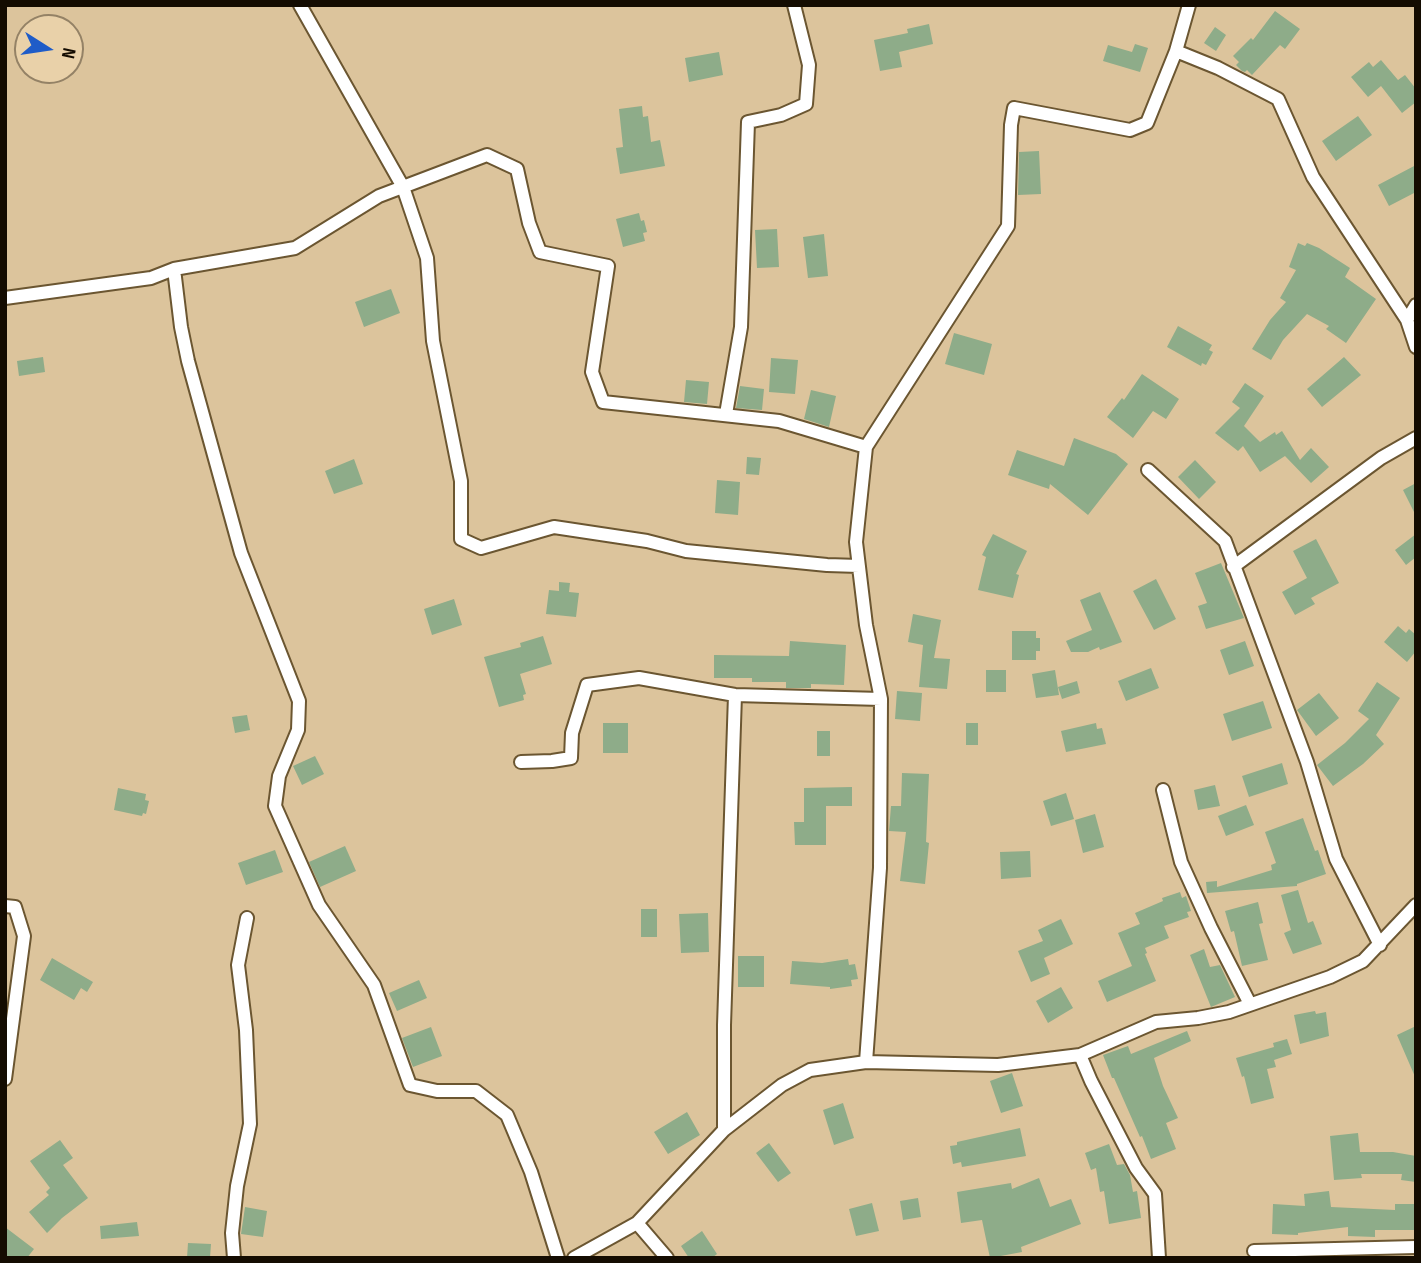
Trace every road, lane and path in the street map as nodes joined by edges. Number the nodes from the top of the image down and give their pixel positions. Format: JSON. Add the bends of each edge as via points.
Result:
{"nodes":[{"id":1,"x":300,"y":5,"type":"edge"},
{"id":2,"x":794,"y":5,"type":"edge"},
{"id":3,"x":1189,"y":5,"type":"edge"},
{"id":4,"x":1176,"y":51,"type":"junction"},
{"id":5,"x":403,"y":187,"type":"junction"},
{"id":6,"x":174,"y":270,"type":"junction"},
{"id":7,"x":5,"y":298,"type":"edge"},
{"id":8,"x":1416,"y":305,"type":"edge"},
{"id":9,"x":1407,"y":320,"type":"junction"},
{"id":10,"x":1416,"y":346,"type":"edge"},
{"id":11,"x":726,"y":414,"type":"junction"},
{"id":12,"x":1416,"y":438,"type":"edge"},
{"id":13,"x":866,"y":447,"type":"junction"},
{"id":14,"x":1148,"y":470,"type":"dead end"},
{"id":15,"x":859,"y":566,"type":"junction"},
{"id":16,"x":1233,"y":568,"type":"junction"},
{"id":17,"x":735,"y":695,"type":"junction"},
{"id":18,"x":881,"y":699,"type":"junction"},
{"id":19,"x":521,"y":762,"type":"dead end"},
{"id":20,"x":1163,"y":790,"type":"dead end"},
{"id":21,"x":1416,"y":905,"type":"edge"},
{"id":22,"x":5,"y":906,"type":"edge"},
{"id":23,"x":247,"y":918,"type":"dead end"},
{"id":24,"x":1380,"y":945,"type":"junction"},
{"id":25,"x":1250,"y":1004,"type":"junction"},
{"id":26,"x":1080,"y":1055,"type":"junction"},
{"id":27,"x":866,"y":1062,"type":"junction"},
{"id":28,"x":5,"y":1079,"type":"edge"},
{"id":29,"x":724,"y":1130,"type":"junction"},
{"id":30,"x":637,"y":1223,"type":"junction"},
{"id":31,"x":1416,"y":1247,"type":"edge"},
{"id":32,"x":1254,"y":1251,"type":"dead end"},
{"id":33,"x":234,"y":1258,"type":"edge"},
{"id":34,"x":558,"y":1258,"type":"edge"},
{"id":35,"x":574,"y":1258,"type":"edge"},
{"id":36,"x":667,"y":1258,"type":"edge"},
{"id":37,"x":1158,"y":1258,"type":"edge"}],
"edges":[{"from":1,"to":5,"type":"street"},
{"from":2,"to":11,"type":"street","via":[[809,65],[806,104],[748,122],[741,327]]},
{"from":3,"to":4,"type":"street"},
{"from":4,"to":9,"type":"street","via":[[1278,99],[1312,177]]},
{"from":4,"to":13,"type":"street","via":[[1147,123],[1130,131],[1014,108],[1008,226]]},
{"from":5,"to":6,"type":"street","via":[[379,196],[295,248]]},
{"from":5,"to":11,"type":"street","via":[[487,155],[517,169],[540,252],[608,265],[592,372],[603,402]]},
{"from":5,"to":15,"type":"street","via":[[427,258],[433,341],[461,481],[461,539],[481,548],[554,527],[686,551]]},
{"from":6,"to":7,"type":"street","via":[[151,278]]},
{"from":6,"to":34,"type":"street","via":[[188,361],[241,553],[299,701],[298,730],[279,776],[275,806],[319,905],[374,985],[410,1085],[437,1091],[476,1091],[507,1115]]},
{"from":8,"to":9,"type":"street"},
{"from":9,"to":10,"type":"street"},
{"from":11,"to":13,"type":"street","via":[[779,421]]},
{"from":12,"to":16,"type":"street","via":[[1381,458]]},
{"from":13,"to":15,"type":"street","via":[[856,542]]},
{"from":14,"to":16,"type":"street","via":[[1224,541]]},
{"from":15,"to":18,"type":"street"},
{"from":16,"to":24,"type":"street","via":[[1307,762],[1336,859]]},
{"from":17,"to":18,"type":"street"},
{"from":17,"to":19,"type":"street","via":[[639,678],[587,685],[572,733],[571,758]]},
{"from":17,"to":29,"type":"street"},
{"from":18,"to":27,"type":"street","via":[[880,868]]},
{"from":20,"to":25,"type":"street","via":[[1181,862]]},
{"from":21,"to":24,"type":"street"},
{"from":22,"to":28,"type":"street","via":[[15,907],[24,936]]},
{"from":23,"to":33,"type":"street","via":[[238,965],[250,1124],[237,1186]]},
{"from":24,"to":25,"type":"street","via":[[1363,961],[1329,977]]},
{"from":25,"to":26,"type":"street","via":[[1198,1018],[1156,1021]]},
{"from":26,"to":27,"type":"street","via":[[998,1065]]},
{"from":26,"to":37,"type":"street","via":[[1136,1167],[1155,1194]]},
{"from":27,"to":29,"type":"street","via":[[810,1070],[782,1085]]},
{"from":29,"to":30,"type":"street"},
{"from":30,"to":35,"type":"street"},
{"from":30,"to":36,"type":"street"},
{"from":31,"to":32,"type":"street"}]}
